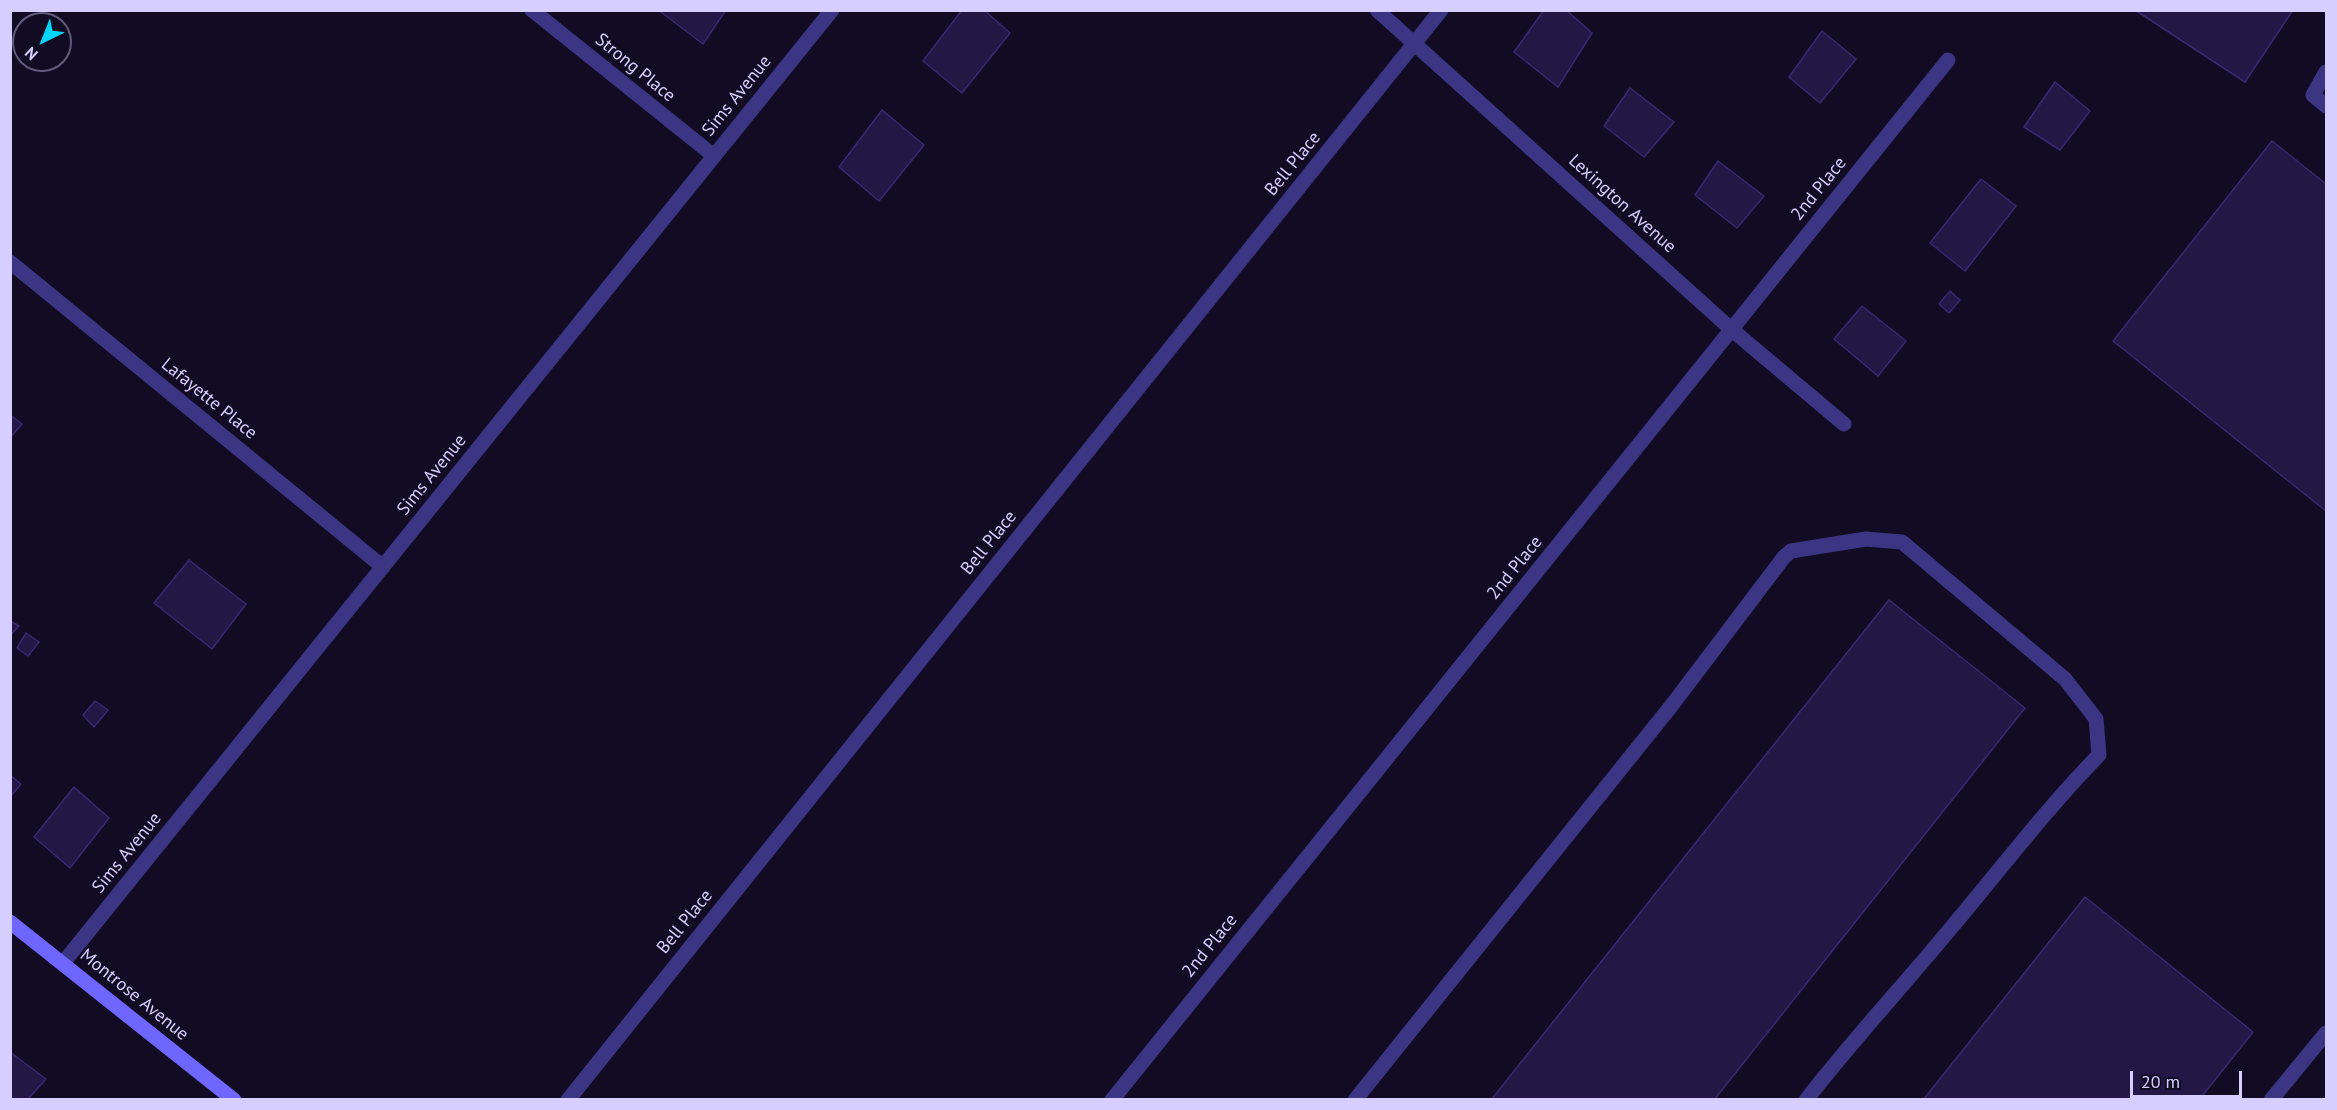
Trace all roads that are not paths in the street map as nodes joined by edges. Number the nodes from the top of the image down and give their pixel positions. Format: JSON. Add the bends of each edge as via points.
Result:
{"nodes":[{"id":1,"x":532,"y":10,"type":"edge"},
{"id":2,"x":832,"y":10,"type":"edge"},
{"id":3,"x":1377,"y":10,"type":"edge"},
{"id":4,"x":1441,"y":10,"type":"edge"},
{"id":5,"x":1414,"y":44,"type":"junction"},
{"id":6,"x":1948,"y":60,"type":"dead end"},
{"id":7,"x":2326,"y":72,"type":"edge"},
{"id":8,"x":2326,"y":106,"type":"edge"},
{"id":9,"x":714,"y":156,"type":"junction"},
{"id":10,"x":10,"y":262,"type":"edge"},
{"id":11,"x":1731,"y":329,"type":"junction"},
{"id":12,"x":1844,"y":424,"type":"dead end"},
{"id":13,"x":383,"y":567,"type":"junction"},
{"id":14,"x":10,"y":922,"type":"edge"},
{"id":15,"x":63,"y":963,"type":"junction"},
{"id":16,"x":2326,"y":1033,"type":"edge"},
{"id":17,"x":234,"y":1100,"type":"edge"},
{"id":18,"x":568,"y":1100,"type":"edge"},
{"id":19,"x":1112,"y":1100,"type":"edge"},
{"id":20,"x":1355,"y":1100,"type":"edge"},
{"id":21,"x":1806,"y":1100,"type":"edge"},
{"id":22,"x":2271,"y":1100,"type":"edge"}],
"edges":[{"from":1,"to":9,"type":"street","name":"Strong Place"},
{"from":2,"to":9,"type":"street","name":"Sims Avenue"},
{"from":3,"to":5,"type":"street","name":"Lexington Avenue"},
{"from":4,"to":5,"type":"street","name":"Bell Place"},
{"from":5,"to":11,"type":"street","name":"Lexington Avenue"},
{"from":5,"to":18,"type":"street","name":"Bell Place"},
{"from":6,"to":11,"type":"street","name":"2nd Place"},
{"from":7,"to":8,"type":"street","via":[[2313,95]]},
{"from":9,"to":13,"type":"street","name":"Sims Avenue"},
{"from":10,"to":13,"type":"street","name":"Lafayette Place"},
{"from":11,"to":12,"type":"street","name":"Lexington Avenue"},
{"from":11,"to":19,"type":"street","name":"2nd Place"},
{"from":13,"to":15,"type":"street","name":"Sims Avenue"},
{"from":14,"to":15,"type":"street","name":"Montrose Avenue"},
{"from":15,"to":17,"type":"street","name":"Montrose Avenue"},
{"from":16,"to":22,"type":"street"},
{"from":20,"to":21,"type":"street","via":[[1672,705],[1784,556],[1791,551],[1866,539],[1902,543],[2065,679],[2096,718],[2099,755],[2060,795]]}]}
